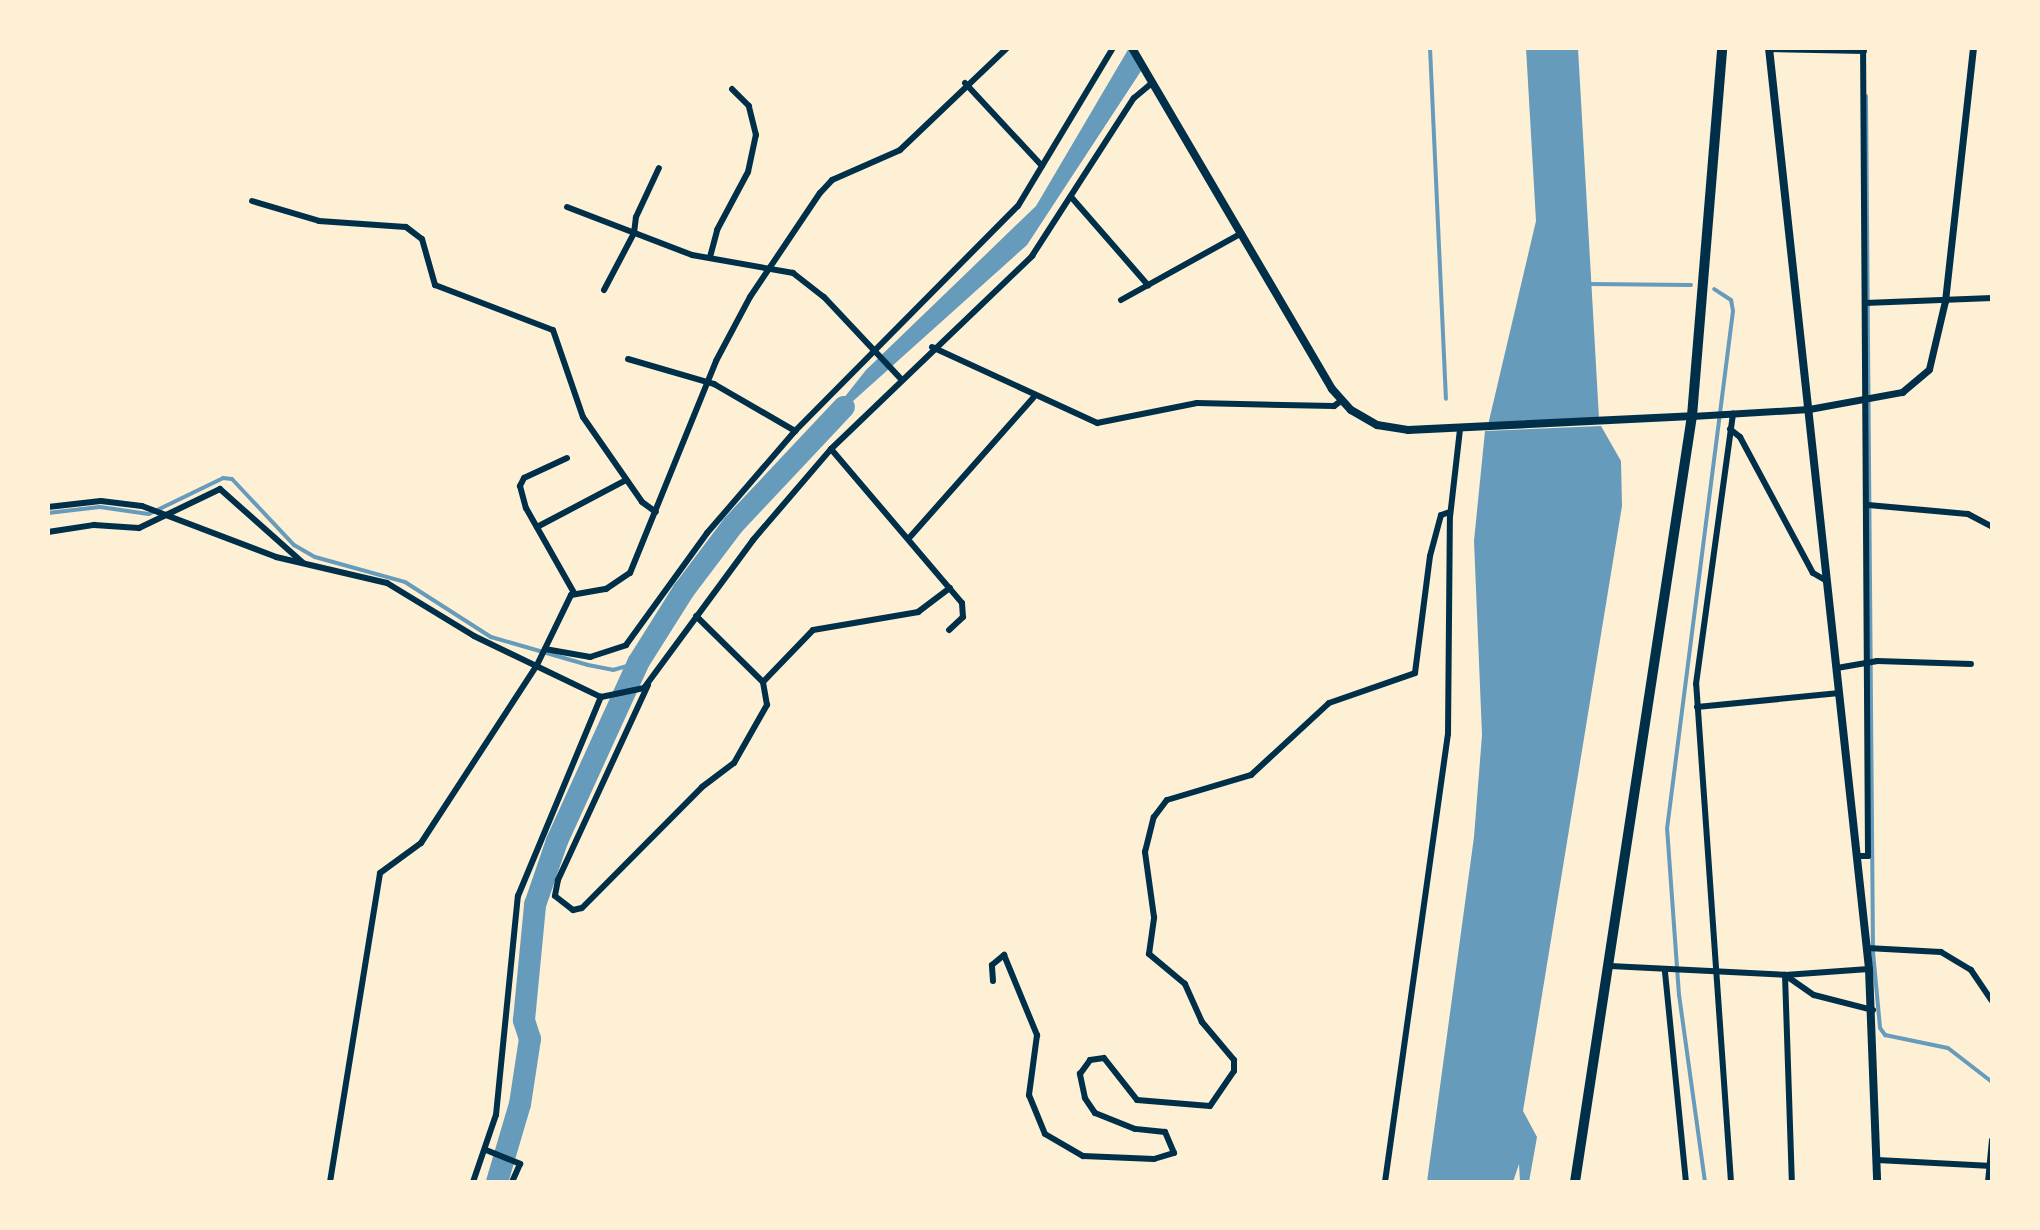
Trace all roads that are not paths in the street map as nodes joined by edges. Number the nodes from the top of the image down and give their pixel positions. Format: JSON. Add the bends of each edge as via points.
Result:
{"nodes":[{"id":1,"x":1007,"y":48,"type":"edge"},
{"id":2,"x":1113,"y":48,"type":"edge"},
{"id":3,"x":1132,"y":48,"type":"edge"},
{"id":4,"x":1722,"y":48,"type":"edge"},
{"id":5,"x":1973,"y":48,"type":"edge"},
{"id":6,"x":1769,"y":49,"type":"edge"},
{"id":7,"x":1863,"y":50,"type":"edge"},
{"id":8,"x":965,"y":83,"type":"junction"},
{"id":9,"x":1152,"y":83,"type":"junction"},
{"id":10,"x":732,"y":89,"type":"dead end"},
{"id":11,"x":1042,"y":166,"type":"junction"},
{"id":12,"x":659,"y":168,"type":"dead end"},
{"id":13,"x":1072,"y":198,"type":"junction"},
{"id":14,"x":252,"y":201,"type":"dead end"},
{"id":15,"x":567,"y":207,"type":"dead end"},
{"id":16,"x":634,"y":233,"type":"junction"},
{"id":17,"x":1242,"y":233,"type":"junction"},
{"id":18,"x":710,"y":257,"type":"junction"},
{"id":19,"x":769,"y":268,"type":"junction"},
{"id":20,"x":1148,"y":285,"type":"junction"},
{"id":21,"x":604,"y":290,"type":"dead end"},
{"id":22,"x":1992,"y":298,"type":"edge"},
{"id":23,"x":1121,"y":300,"type":"dead end"},
{"id":24,"x":1945,"y":301,"type":"junction"},
{"id":25,"x":1865,"y":303,"type":"junction"},
{"id":26,"x":932,"y":347,"type":"junction"},
{"id":27,"x":874,"y":351,"type":"junction"},
{"id":28,"x":628,"y":359,"type":"dead end"},
{"id":29,"x":899,"y":377,"type":"junction"},
{"id":30,"x":707,"y":382,"type":"junction"},
{"id":31,"x":1033,"y":398,"type":"junction"},
{"id":32,"x":1867,"y":399,"type":"junction"},
{"id":33,"x":1341,"y":401,"type":"junction"},
{"id":34,"x":1809,"y":409,"type":"junction"},
{"id":35,"x":1731,"y":414,"type":"junction"},
{"id":36,"x":1692,"y":416,"type":"junction"},
{"id":37,"x":1464,"y":429,"type":"junction"},
{"id":38,"x":1730,"y":429,"type":"junction"},
{"id":39,"x":795,"y":431,"type":"junction"},
{"id":40,"x":831,"y":449,"type":"junction"},
{"id":41,"x":567,"y":458,"type":"dead end"},
{"id":42,"x":626,"y":480,"type":"junction"},
{"id":43,"x":1868,"y":505,"type":"junction"},
{"id":44,"x":48,"y":507,"type":"edge"},
{"id":45,"x":656,"y":512,"type":"junction"},
{"id":46,"x":1450,"y":512,"type":"junction"},
{"id":47,"x":166,"y":515,"type":"junction"},
{"id":48,"x":537,"y":527,"type":"junction"},
{"id":49,"x":1992,"y":527,"type":"edge"},
{"id":50,"x":48,"y":532,"type":"edge"},
{"id":51,"x":910,"y":537,"type":"junction"},
{"id":52,"x":306,"y":565,"type":"junction"},
{"id":53,"x":1827,"y":581,"type":"junction"},
{"id":54,"x":950,"y":588,"type":"junction"},
{"id":55,"x":574,"y":593,"type":"junction"},
{"id":56,"x":696,"y":616,"type":"junction"},
{"id":57,"x":949,"y":630,"type":"dead end"},
{"id":58,"x":542,"y":656,"type":"junction"},
{"id":59,"x":1868,"y":663,"type":"junction"},
{"id":60,"x":1971,"y":664,"type":"dead end"},
{"id":61,"x":1837,"y":668,"type":"junction"},
{"id":62,"x":763,"y":682,"type":"junction"},
{"id":63,"x":646,"y":686,"type":"junction"},
{"id":64,"x":1839,"y":693,"type":"junction"},
{"id":65,"x":605,"y":698,"type":"junction"},
{"id":66,"x":1697,"y":707,"type":"junction"},
{"id":67,"x":1856,"y":856,"type":"junction"},
{"id":68,"x":1867,"y":948,"type":"junction"},
{"id":69,"x":1610,"y":966,"type":"junction"},
{"id":70,"x":1869,"y":969,"type":"junction"},
{"id":71,"x":1667,"y":972,"type":"junction"},
{"id":72,"x":1713,"y":973,"type":"junction"},
{"id":73,"x":1785,"y":975,"type":"junction"},
{"id":74,"x":993,"y":981,"type":"dead end"},
{"id":75,"x":1992,"y":1001,"type":"edge"},
{"id":76,"x":1873,"y":1010,"type":"junction"},
{"id":77,"x":1992,"y":1140,"type":"edge"},
{"id":78,"x":488,"y":1151,"type":"junction"},
{"id":79,"x":1877,"y":1160,"type":"junction"},
{"id":80,"x":1991,"y":1166,"type":"edge"},
{"id":81,"x":330,"y":1182,"type":"edge"},
{"id":82,"x":473,"y":1182,"type":"edge"},
{"id":83,"x":512,"y":1182,"type":"edge"},
{"id":84,"x":1385,"y":1182,"type":"edge"},
{"id":85,"x":1575,"y":1182,"type":"edge"},
{"id":86,"x":1686,"y":1182,"type":"edge"},
{"id":87,"x":1731,"y":1182,"type":"edge"},
{"id":88,"x":1792,"y":1182,"type":"edge"},
{"id":89,"x":1877,"y":1182,"type":"edge"},
{"id":90,"x":1988,"y":1182,"type":"edge"}],
"edges":[{"from":1,"to":8,"type":"street"},
{"from":2,"to":11,"type":"street"},
{"from":3,"to":9,"type":"main road"},
{"from":4,"to":36,"type":"highway"},
{"from":5,"to":24,"type":"street"},
{"from":6,"to":7,"type":"street"},
{"from":6,"to":34,"type":"main road"},
{"from":7,"to":25,"type":"street"},
{"from":8,"to":11,"type":"street"},
{"from":8,"to":19,"type":"street","via":[[900,150],[826,186]]},
{"from":9,"to":13,"type":"street","via":[[1134,98]]},
{"from":9,"to":17,"type":"main road"},
{"from":10,"to":18,"type":"street","via":[[749,106],[756,135],[748,172],[717,230]]},
{"from":11,"to":27,"type":"street","via":[[1018,206]]},
{"from":12,"to":16,"type":"street"},
{"from":13,"to":20,"type":"street"},
{"from":13,"to":26,"type":"street","via":[[1032,256]]},
{"from":14,"to":42,"type":"street","via":[[319,221],[406,227],[422,239],[435,285],[553,330],[564,350],[578,408]]},
{"from":15,"to":16,"type":"street"},
{"from":16,"to":18,"type":"street"},
{"from":16,"to":21,"type":"street"},
{"from":17,"to":20,"type":"street"},
{"from":17,"to":33,"type":"main road"},
{"from":18,"to":19,"type":"street"},
{"from":19,"to":27,"type":"street","via":[[793,273],[824,297]]},
{"from":19,"to":30,"type":"street"},
{"from":20,"to":23,"type":"street"},
{"from":22,"to":24,"type":"street"},
{"from":24,"to":25,"type":"street"},
{"from":24,"to":32,"type":"street","via":[[1929,369],[1902,392]]},
{"from":25,"to":32,"type":"street"},
{"from":26,"to":29,"type":"street"},
{"from":26,"to":31,"type":"street"},
{"from":27,"to":29,"type":"street"},
{"from":27,"to":39,"type":"street"},
{"from":28,"to":30,"type":"street"},
{"from":29,"to":40,"type":"street"},
{"from":30,"to":39,"type":"street"},
{"from":30,"to":45,"type":"street"},
{"from":31,"to":33,"type":"street","via":[[1097,423],[1197,403],[1334,406]]},
{"from":31,"to":51,"type":"street"},
{"from":32,"to":34,"type":"street"},
{"from":32,"to":43,"type":"street"},
{"from":33,"to":37,"type":"main road","via":[[1392,429]]},
{"from":34,"to":35,"type":"street"},
{"from":34,"to":53,"type":"main road"},
{"from":35,"to":36,"type":"street"},
{"from":35,"to":38,"type":"street"},
{"from":36,"to":37,"type":"main road"},
{"from":36,"to":69,"type":"highway"},
{"from":37,"to":46,"type":"street"},
{"from":38,"to":53,"type":"street","via":[[1740,437],[1813,573]]},
{"from":38,"to":66,"type":"street"},
{"from":39,"to":58,"type":"street","via":[[707,533],[626,645],[590,657]]},
{"from":40,"to":51,"type":"street"},
{"from":40,"to":56,"type":"street"},
{"from":41,"to":48,"type":"street","via":[[520,482],[521,496]]},
{"from":42,"to":45,"type":"street"},
{"from":42,"to":48,"type":"street"},
{"from":43,"to":49,"type":"street","via":[[1968,514]]},
{"from":43,"to":59,"type":"street"},
{"from":44,"to":47,"type":"street","via":[[101,501]]},
{"from":45,"to":55,"type":"street","via":[[623,581]]},
{"from":46,"to":74,"type":"street","via":[[1441,515],[1430,556],[1415,673],[1329,703],[1281,753],[1251,775],[1167,800],[1154,817],[1145,852],[1154,917],[1149,954],[1185,984],[1202,1022],[1234,1060],[1234,1071],[1210,1106],[1137,1100],[1110,1061],[1099,1057],[1080,1074],[1095,1113],[1135,1129],[1165,1132],[1174,1153],[1154,1159],[1083,1156],[1045,1134],[1029,1095],[1037,1035],[1004,955],[992,965]]},
{"from":46,"to":84,"type":"street","via":[[1448,734]]},
{"from":47,"to":50,"type":"street","via":[[139,528],[94,525]]},
{"from":47,"to":52,"type":"street"},
{"from":47,"to":52,"type":"street","via":[[225,490]]},
{"from":48,"to":55,"type":"street"},
{"from":51,"to":54,"type":"street"},
{"from":52,"to":58,"type":"street","via":[[387,583],[474,636]]},
{"from":53,"to":61,"type":"main road"},
{"from":54,"to":57,"type":"street","via":[[965,612]]},
{"from":54,"to":62,"type":"street","via":[[918,612],[813,630]]},
{"from":55,"to":58,"type":"street"},
{"from":56,"to":62,"type":"street"},
{"from":56,"to":63,"type":"street"},
{"from":58,"to":65,"type":"street"},
{"from":58,"to":81,"type":"street","via":[[421,843],[385,866],[375,883],[367,968]]},
{"from":59,"to":60,"type":"street"},
{"from":59,"to":61,"type":"street"},
{"from":59,"to":67,"type":"street","via":[[1868,856]]},
{"from":61,"to":64,"type":"main road"},
{"from":62,"to":63,"type":"street","via":[[767,705],[741,754],[573,910],[555,896],[558,880]]},
{"from":63,"to":65,"type":"street"},
{"from":64,"to":66,"type":"street"},
{"from":64,"to":67,"type":"main road"},
{"from":65,"to":78,"type":"street","via":[[518,896],[499,1095]]},
{"from":66,"to":72,"type":"street"},
{"from":67,"to":68,"type":"main road"},
{"from":68,"to":70,"type":"main road"},
{"from":68,"to":75,"type":"street","via":[[1941,952],[1971,970]]},
{"from":69,"to":71,"type":"street"},
{"from":69,"to":85,"type":"highway"},
{"from":70,"to":73,"type":"street"},
{"from":70,"to":76,"type":"main road"},
{"from":71,"to":72,"type":"street"},
{"from":71,"to":86,"type":"street"},
{"from":72,"to":73,"type":"street"},
{"from":72,"to":87,"type":"street"},
{"from":73,"to":76,"type":"street","via":[[1814,995]]},
{"from":73,"to":88,"type":"street"},
{"from":76,"to":79,"type":"main road"},
{"from":77,"to":80,"type":"street"},
{"from":78,"to":82,"type":"street"},
{"from":78,"to":83,"type":"street","via":[[520,1166]]},
{"from":79,"to":80,"type":"street"},
{"from":79,"to":89,"type":"main road"},
{"from":80,"to":90,"type":"street"}]}
